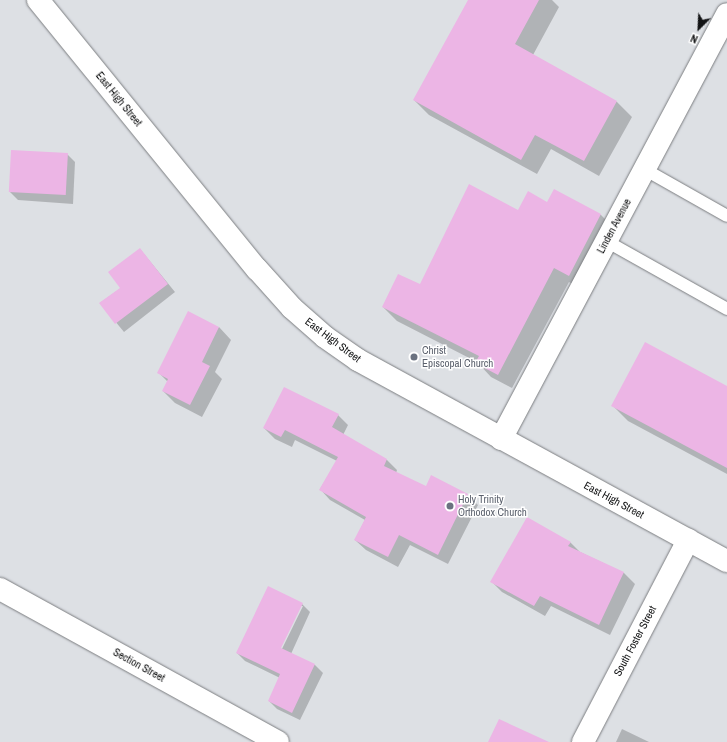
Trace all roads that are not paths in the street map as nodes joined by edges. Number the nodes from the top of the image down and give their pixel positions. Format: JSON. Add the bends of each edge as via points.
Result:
{"nodes":[{"id":1,"x":38,"y":0,"type":"edge"},
{"id":2,"x":727,"y":14,"type":"edge"},
{"id":3,"x":644,"y":170,"type":"junction"},
{"id":4,"x":727,"y":216,"type":"edge"},
{"id":5,"x":606,"y":241,"type":"junction"},
{"id":6,"x":727,"y":309,"type":"edge"},
{"id":7,"x":501,"y":439,"type":"junction"},
{"id":8,"x":688,"y":540,"type":"junction"},
{"id":9,"x":727,"y":561,"type":"edge"},
{"id":10,"x":0,"y":589,"type":"edge"},
{"id":11,"x":278,"y":742,"type":"edge"},
{"id":12,"x":583,"y":742,"type":"edge"}],
"edges":[{"from":1,"to":7,"type":"street","name":"East High Street","via":[[292,308],[325,337],[358,360]]},
{"from":2,"to":3,"type":"street","name":"Linden Avenue"},
{"from":3,"to":4,"type":"lane"},
{"from":3,"to":5,"type":"street","name":"Linden Avenue"},
{"from":5,"to":6,"type":"lane"},
{"from":5,"to":7,"type":"street","name":"Linden Avenue"},
{"from":7,"to":8,"type":"street","name":"East High Street"},
{"from":8,"to":9,"type":"street","name":"East High Street"},
{"from":8,"to":12,"type":"street","name":"South Foster Street"},
{"from":10,"to":11,"type":"street","name":"Section Street"}]}
